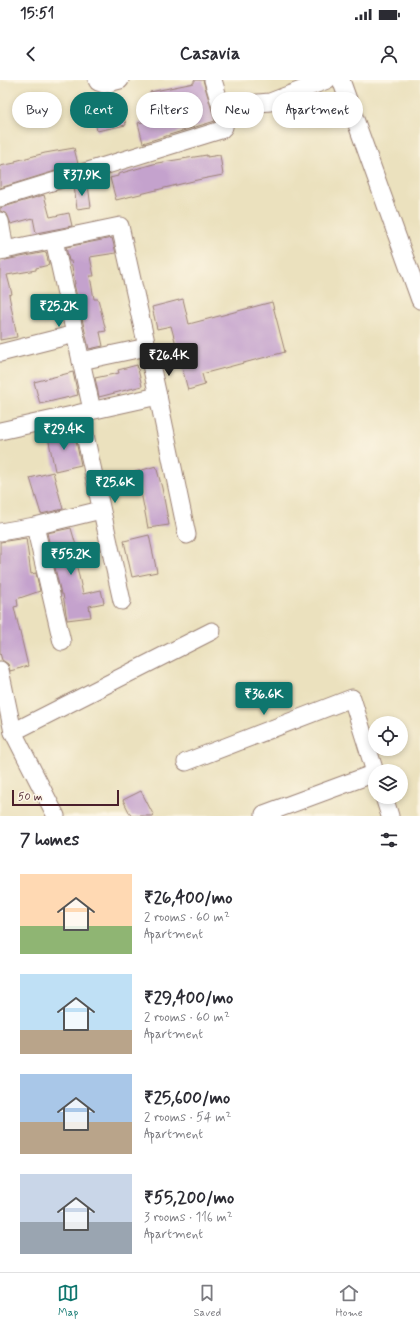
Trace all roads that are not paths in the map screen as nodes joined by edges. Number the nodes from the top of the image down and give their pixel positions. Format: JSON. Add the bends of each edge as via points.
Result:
{"nodes":[{"id":1,"x":97,"y":80,"type":"edge"},
{"id":2,"x":120,"y":80,"type":"edge"},
{"id":3,"x":213,"y":80,"type":"edge"},
{"id":4,"x":327,"y":80,"type":"edge"},
{"id":5,"x":341,"y":80,"type":"edge"},
{"id":6,"x":264,"y":103,"type":"edge"},
{"id":7,"x":0,"y":198,"type":"edge"},
{"id":8,"x":0,"y":221,"type":"edge"},
{"id":9,"x":54,"y":240,"type":"junction"},
{"id":10,"x":2,"y":250,"type":"edge"},
{"id":11,"x":420,"y":300,"type":"edge"},
{"id":12,"x":75,"y":334,"type":"junction"},
{"id":13,"x":147,"y":347,"type":"junction"},
{"id":14,"x":0,"y":353,"type":"edge"},
{"id":15,"x":81,"y":361,"type":"junction"},
{"id":16,"x":158,"y":396,"type":"junction"},
{"id":17,"x":86,"y":411,"type":"junction"},
{"id":18,"x":0,"y":431,"type":"edge"},
{"id":19,"x":101,"y":510,"type":"junction"},
{"id":20,"x":35,"y":526,"type":"junction"},
{"id":21,"x":0,"y":532,"type":"edge"},
{"id":22,"x":186,"y":535,"type":"dead end"},
{"id":23,"x":122,"y":601,"type":"dead end"},
{"id":24,"x":212,"y":631,"type":"dead end"},
{"id":25,"x":62,"y":642,"type":"dead end"},
{"id":26,"x":0,"y":670,"type":"edge"},
{"id":27,"x":13,"y":732,"type":"junction"},
{"id":28,"x":186,"y":762,"type":"dead end"},
{"id":29,"x":372,"y":764,"type":"edge"},
{"id":30,"x":368,"y":776,"type":"edge"},
{"id":31,"x":386,"y":804,"type":"edge"},
{"id":32,"x":264,"y":814,"type":"dead end"},
{"id":33,"x":56,"y":816,"type":"edge"},
{"id":34,"x":390,"y":816,"type":"edge"}],
"edges":[{"from":1,"to":2,"type":"street","via":[[104,84]]},
{"from":3,"to":7,"type":"street","via":[[225,120],[221,130]]},
{"from":4,"to":6,"type":"street"},
{"from":5,"to":11,"type":"street"},
{"from":8,"to":10,"type":"street"},
{"from":9,"to":10,"type":"street"},
{"from":9,"to":12,"type":"street"},
{"from":9,"to":13,"type":"street","via":[[120,226]]},
{"from":12,"to":14,"type":"street"},
{"from":12,"to":15,"type":"street"},
{"from":13,"to":15,"type":"street"},
{"from":13,"to":16,"type":"street"},
{"from":15,"to":17,"type":"street"},
{"from":16,"to":17,"type":"street"},
{"from":16,"to":22,"type":"street"},
{"from":17,"to":18,"type":"street"},
{"from":17,"to":19,"type":"street"},
{"from":19,"to":20,"type":"street"},
{"from":19,"to":23,"type":"street"},
{"from":20,"to":21,"type":"street"},
{"from":20,"to":25,"type":"street"},
{"from":24,"to":27,"type":"street"},
{"from":26,"to":27,"type":"street"},
{"from":27,"to":33,"type":"street"},
{"from":28,"to":29,"type":"street","via":[[352,698]]},
{"from":30,"to":32,"type":"street"},
{"from":31,"to":34,"type":"street"}]}
